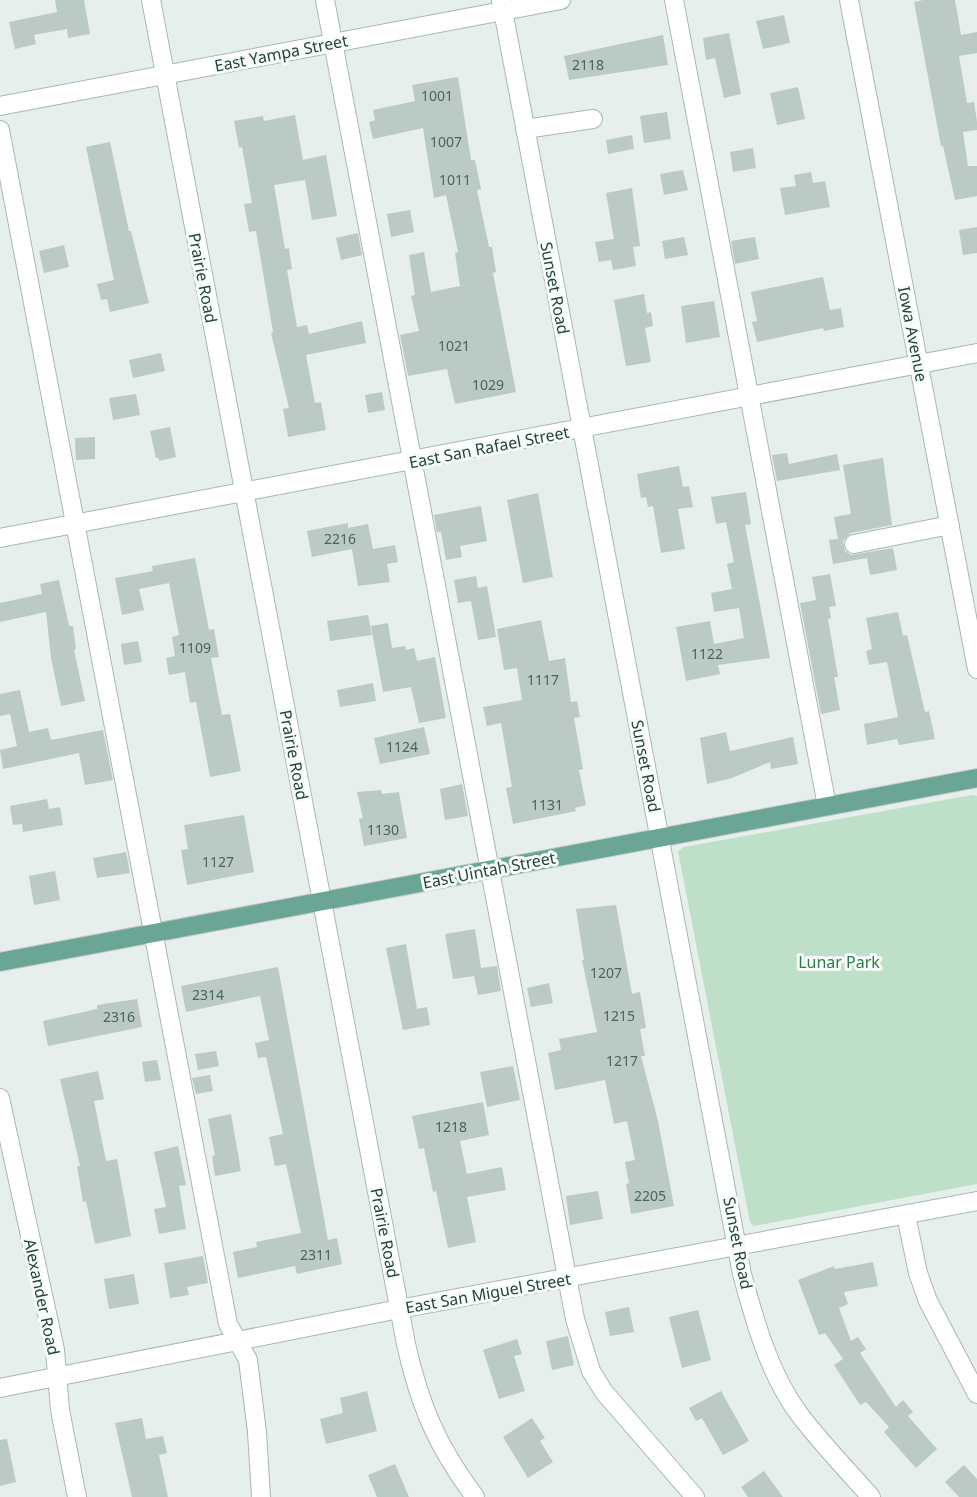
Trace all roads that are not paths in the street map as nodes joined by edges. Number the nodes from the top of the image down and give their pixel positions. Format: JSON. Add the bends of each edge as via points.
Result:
{"nodes":[{"id":1,"x":151,"y":0,"type":"edge"},
{"id":2,"x":325,"y":0,"type":"edge"},
{"id":3,"x":561,"y":0,"type":"edge"},
{"id":4,"x":674,"y":0,"type":"edge"},
{"id":5,"x":849,"y":0,"type":"edge"},
{"id":6,"x":502,"y":6,"type":"edge"},
{"id":7,"x":333,"y":44,"type":"junction"},
{"id":8,"x":165,"y":75,"type":"junction"},
{"id":9,"x":0,"y":106,"type":"edge"},
{"id":10,"x":593,"y":119,"type":"dead end"},
{"id":11,"x":525,"y":129,"type":"junction"},
{"id":12,"x":0,"y":130,"type":"edge"},
{"id":13,"x":977,"y":354,"type":"edge"},
{"id":14,"x":919,"y":364,"type":"junction"},
{"id":15,"x":749,"y":397,"type":"junction"},
{"id":16,"x":582,"y":429,"type":"junction"},
{"id":17,"x":413,"y":461,"type":"junction"},
{"id":18,"x":244,"y":493,"type":"junction"},
{"id":19,"x":74,"y":525,"type":"junction"},
{"id":20,"x":950,"y":525,"type":"junction"},
{"id":21,"x":0,"y":538,"type":"edge"},
{"id":22,"x":854,"y":544,"type":"dead end"},
{"id":23,"x":977,"y":669,"type":"edge"},
{"id":24,"x":977,"y":778,"type":"edge"},
{"id":25,"x":827,"y":806,"type":"junction"},
{"id":26,"x":660,"y":838,"type":"junction"},
{"id":27,"x":491,"y":870,"type":"junction"},
{"id":28,"x":321,"y":901,"type":"junction"},
{"id":29,"x":152,"y":933,"type":"junction"},
{"id":30,"x":0,"y":962,"type":"edge"},
{"id":31,"x":0,"y":1098,"type":"edge"},
{"id":32,"x":977,"y":1202,"type":"edge"},
{"id":33,"x":906,"y":1215,"type":"junction"},
{"id":34,"x":739,"y":1247,"type":"junction"},
{"id":35,"x":568,"y":1278,"type":"junction"},
{"id":36,"x":399,"y":1309,"type":"junction"},
{"id":37,"x":238,"y":1341,"type":"junction"},
{"id":38,"x":58,"y":1377,"type":"junction"},
{"id":39,"x":0,"y":1388,"type":"edge"},
{"id":40,"x":977,"y":1394,"type":"edge"},
{"id":41,"x":77,"y":1497,"type":"edge"},
{"id":42,"x":261,"y":1497,"type":"edge"},
{"id":43,"x":475,"y":1497,"type":"edge"},
{"id":44,"x":695,"y":1497,"type":"edge"},
{"id":45,"x":871,"y":1497,"type":"edge"}],
"edges":[{"from":1,"to":8,"type":"street","name":"Prairie Road"},
{"from":2,"to":7,"type":"street"},
{"from":3,"to":6,"type":"street","name":"East Yampa Street"},
{"from":4,"to":15,"type":"street"},
{"from":5,"to":14,"type":"street","name":"Iowa Avenue"},
{"from":6,"to":7,"type":"street","name":"East Yampa Street"},
{"from":6,"to":11,"type":"street","name":"Sunset Road"},
{"from":7,"to":8,"type":"street","name":"East Yampa Street"},
{"from":7,"to":17,"type":"street"},
{"from":8,"to":9,"type":"street","name":"East Yampa Street"},
{"from":8,"to":18,"type":"street","name":"Prairie Road"},
{"from":10,"to":11,"type":"street"},
{"from":11,"to":16,"type":"street","name":"Sunset Road"},
{"from":12,"to":19,"type":"street"},
{"from":13,"to":14,"type":"street","name":"East San Rafael Street"},
{"from":14,"to":15,"type":"street","name":"East San Rafael Street"},
{"from":14,"to":20,"type":"street","name":"Iowa Avenue"},
{"from":15,"to":16,"type":"street","name":"East San Rafael Street"},
{"from":15,"to":25,"type":"street"},
{"from":16,"to":17,"type":"street","name":"East San Rafael Street"},
{"from":16,"to":26,"type":"street","name":"Sunset Road"},
{"from":17,"to":18,"type":"street","name":"East San Rafael Street"},
{"from":17,"to":27,"type":"street"},
{"from":18,"to":19,"type":"street","name":"East San Rafael Street"},
{"from":18,"to":28,"type":"street","name":"Prairie Road"},
{"from":19,"to":21,"type":"street","name":"East San Rafael Street"},
{"from":19,"to":29,"type":"street"},
{"from":20,"to":22,"type":"street"},
{"from":20,"to":23,"type":"street","name":"Iowa Avenue"},
{"from":24,"to":25,"type":"main road","name":"East Uintah Street"},
{"from":25,"to":26,"type":"main road","name":"East Uintah Street"},
{"from":26,"to":27,"type":"main road","name":"East Uintah Street"},
{"from":26,"to":34,"type":"street","name":"Sunset Road"},
{"from":27,"to":28,"type":"main road","name":"East Uintah Street"},
{"from":27,"to":35,"type":"street"},
{"from":28,"to":29,"type":"main road","name":"East Uintah Street"},
{"from":28,"to":36,"type":"street","name":"Prairie Road"},
{"from":29,"to":30,"type":"main road","name":"East Uintah Street"},
{"from":29,"to":37,"type":"street","via":[[228,1324]]},
{"from":31,"to":38,"type":"street","name":"Alexander Road"},
{"from":32,"to":33,"type":"street","name":"East San Miguel Street"},
{"from":33,"to":34,"type":"street","name":"East San Miguel Street"},
{"from":33,"to":40,"type":"street","via":[[928,1301]]},
{"from":34,"to":35,"type":"street","name":"East San Miguel Street"},
{"from":34,"to":45,"type":"street","name":"Sunset Road","via":[[756,1325],[782,1387],[821,1442]]},
{"from":35,"to":36,"type":"street","name":"East San Miguel Street"},
{"from":35,"to":44,"type":"street","via":[[575,1319],[591,1371],[636,1432]]},
{"from":36,"to":37,"type":"street","name":"East San Miguel Street"},
{"from":36,"to":43,"type":"street","name":"Prairie Road","via":[[423,1407],[449,1462]]},
{"from":37,"to":38,"type":"street","name":"East San Miguel Street"},
{"from":37,"to":42,"type":"street","via":[[248,1360]]},
{"from":38,"to":39,"type":"street","name":"East San Miguel Street"},
{"from":38,"to":41,"type":"street","name":"Alexander Road","via":[[60,1410]]}]}
